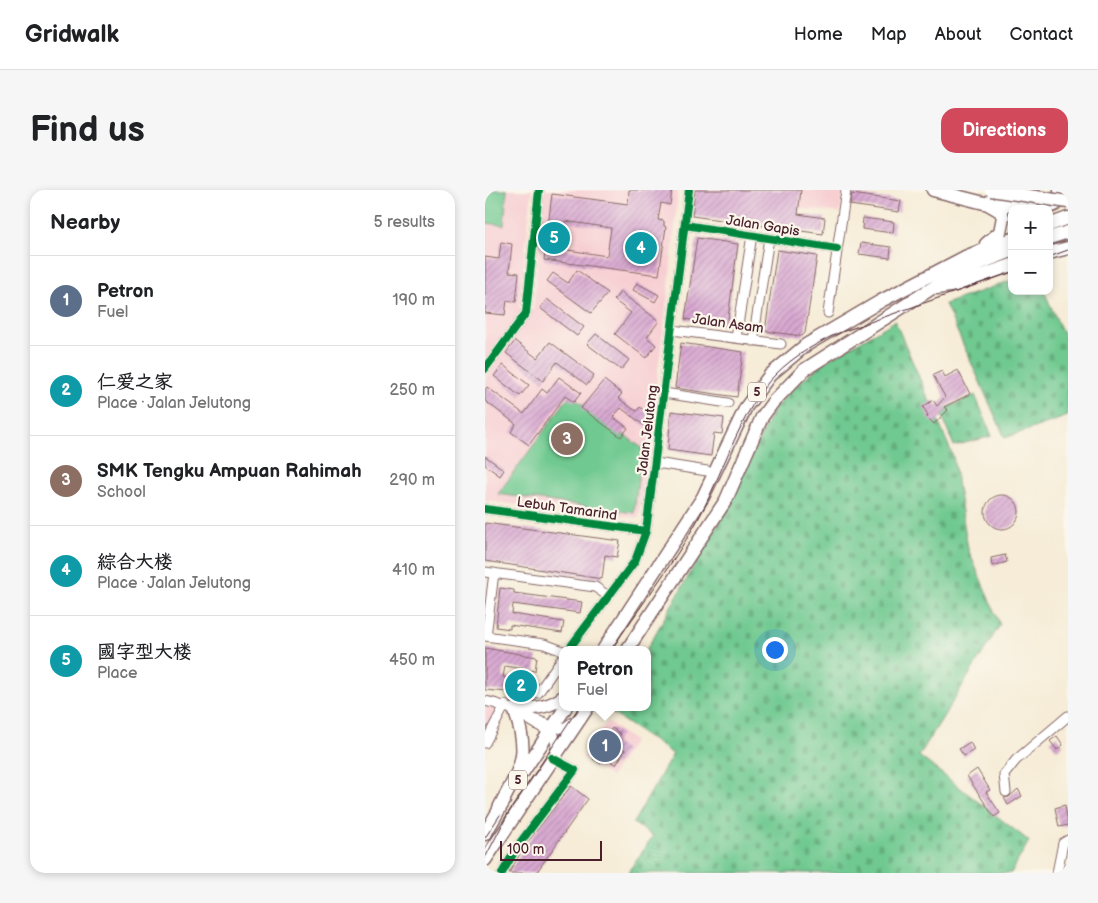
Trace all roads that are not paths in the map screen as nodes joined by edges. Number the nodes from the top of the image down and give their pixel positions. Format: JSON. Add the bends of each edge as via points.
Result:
{"nodes":[{"id":1,"x":539,"y":190,"type":"edge"},
{"id":2,"x":689,"y":190,"type":"edge"},
{"id":3,"x":846,"y":190,"type":"edge"},
{"id":4,"x":934,"y":190,"type":"edge"},
{"id":5,"x":991,"y":190,"type":"edge"},
{"id":6,"x":1061,"y":190,"type":"edge"},
{"id":7,"x":1068,"y":191,"type":"edge"},
{"id":8,"x":1068,"y":202,"type":"edge"},
{"id":9,"x":1014,"y":205,"type":"edge"},
{"id":10,"x":1053,"y":206,"type":"edge"},
{"id":11,"x":1053,"y":213,"type":"edge"},
{"id":12,"x":1068,"y":216,"type":"edge"},
{"id":13,"x":1053,"y":223,"type":"edge"},
{"id":14,"x":685,"y":225,"type":"junction"},
{"id":15,"x":1068,"y":232,"type":"edge"},
{"id":16,"x":752,"y":235,"type":"junction"},
{"id":17,"x":1053,"y":237,"type":"edge"},
{"id":18,"x":769,"y":238,"type":"junction"},
{"id":19,"x":1008,"y":241,"type":"edge"},
{"id":20,"x":1068,"y":248,"type":"edge"},
{"id":21,"x":837,"y":249,"type":"junction"},
{"id":22,"x":1008,"y":252,"type":"edge"},
{"id":23,"x":1053,"y":252,"type":"edge"},
{"id":24,"x":967,"y":256,"type":"junction"},
{"id":25,"x":1008,"y":266,"type":"edge"},
{"id":26,"x":934,"y":288,"type":"junction"},
{"id":27,"x":828,"y":313,"type":"dead end"},
{"id":28,"x":672,"y":330,"type":"junction"},
{"id":29,"x":737,"y":338,"type":"junction"},
{"id":30,"x":753,"y":341,"type":"junction"},
{"id":31,"x":781,"y":344,"type":"dead end"},
{"id":32,"x":485,"y":369,"type":"edge"},
{"id":33,"x":664,"y":393,"type":"junction"},
{"id":34,"x":728,"y":403,"type":"dead end"},
{"id":35,"x":656,"y":463,"type":"junction"},
{"id":36,"x":707,"y":471,"type":"dead end"},
{"id":37,"x":485,"y":509,"type":"edge"},
{"id":38,"x":646,"y":531,"type":"junction"},
{"id":39,"x":490,"y":573,"type":"edge"},
{"id":40,"x":608,"y":596,"type":"junction"},
{"id":41,"x":485,"y":636,"type":"edge"},
{"id":42,"x":571,"y":646,"type":"edge"},
{"id":43,"x":606,"y":646,"type":"edge"},
{"id":44,"x":630,"y":646,"type":"edge"},
{"id":45,"x":559,"y":650,"type":"edge"},
{"id":46,"x":559,"y":662,"type":"edge"},
{"id":47,"x":538,"y":693,"type":"dead end"},
{"id":48,"x":559,"y":700,"type":"edge"},
{"id":49,"x":485,"y":701,"type":"edge"},
{"id":50,"x":510,"y":707,"type":"junction"},
{"id":51,"x":563,"y":711,"type":"edge"},
{"id":52,"x":585,"y":711,"type":"edge"},
{"id":53,"x":1068,"y":716,"type":"edge"},
{"id":54,"x":551,"y":730,"type":"junction"},
{"id":55,"x":485,"y":743,"type":"edge"},
{"id":56,"x":554,"y":755,"type":"junction"},
{"id":57,"x":1006,"y":792,"type":"dead end"},
{"id":58,"x":499,"y":808,"type":"junction"},
{"id":59,"x":485,"y":834,"type":"edge"},
{"id":60,"x":1068,"y":840,"type":"edge"},
{"id":61,"x":485,"y":860,"type":"edge"},
{"id":62,"x":502,"y":873,"type":"edge"},
{"id":63,"x":1057,"y":873,"type":"edge"}],
"edges":[{"from":1,"to":32,"type":"street","via":[[526,313]]},
{"from":2,"to":14,"type":"street","name":"Jalan Jelutong"},
{"from":3,"to":21,"type":"street"},
{"from":4,"to":9,"type":"highway"},
{"from":4,"to":24,"type":"highway","via":[[988,204],[1001,211],[1000,232]]},
{"from":5,"to":8,"type":"highway","bridge":true},
{"from":6,"to":7,"type":"highway"},
{"from":6,"to":10,"type":"highway"},
{"from":11,"to":12,"type":"highway"},
{"from":12,"to":13,"type":"highway"},
{"from":14,"to":16,"type":"street","name":"Jalan Gapis"},
{"from":14,"to":28,"type":"street","name":"Jalan Jelutong"},
{"from":15,"to":17,"type":"highway"},
{"from":16,"to":18,"type":"street","name":"Jalan Gapis"},
{"from":16,"to":29,"type":"street"},
{"from":18,"to":21,"type":"street","name":"Jalan Gapis"},
{"from":18,"to":30,"type":"street"},
{"from":19,"to":24,"type":"highway","number":"5"},
{"from":20,"to":23,"type":"highway"},
{"from":21,"to":27,"type":"street"},
{"from":22,"to":26,"type":"highway","number":"5","via":[[963,270]]},
{"from":24,"to":43,"type":"highway","number":"5","via":[[806,345],[770,375],[746,407],[703,497]]},
{"from":25,"to":26,"type":"highway","number":"5","via":[[955,285]]},
{"from":26,"to":44,"type":"highway","number":"5","via":[[804,370],[773,402],[762,417],[726,500]]},
{"from":28,"to":29,"type":"street","name":"Jalan Asam"},
{"from":28,"to":33,"type":"street","name":"Jalan Jelutong"},
{"from":29,"to":30,"type":"street","name":"Jalan Asam"},
{"from":30,"to":31,"type":"street","name":"Jalan Asam"},
{"from":33,"to":34,"type":"street"},
{"from":33,"to":35,"type":"street","name":"Jalan Jelutong"},
{"from":35,"to":36,"type":"street"},
{"from":35,"to":38,"type":"street","name":"Jalan Jelutong"},
{"from":37,"to":38,"type":"street","name":"Lebuh Tamarind"},
{"from":38,"to":40,"type":"street","name":"Jalan Jelutong","via":[[635,561]]},
{"from":39,"to":40,"type":"street","via":[[595,587]]},
{"from":39,"to":41,"type":"street"},
{"from":40,"to":42,"type":"street","name":"Jalan Jelutong"},
{"from":41,"to":45,"type":"street","via":[[544,644]]},
{"from":46,"to":47,"type":"street"},
{"from":48,"to":50,"type":"highway","via":[[539,708]]},
{"from":49,"to":50,"type":"street"},
{"from":50,"to":54,"type":"street"},
{"from":50,"to":55,"type":"street"},
{"from":50,"to":58,"type":"highway","via":[[523,735],[523,758]]},
{"from":51,"to":54,"type":"highway","number":"5"},
{"from":52,"to":54,"type":"street","via":[[563,728]]},
{"from":52,"to":56,"type":"highway","number":"5"},
{"from":53,"to":57,"type":"street","via":[[1016,760],[1005,775]]},
{"from":54,"to":56,"type":"street","via":[[556,738]]},
{"from":54,"to":58,"type":"highway","number":"5"},
{"from":56,"to":61,"type":"highway","number":"5"},
{"from":56,"to":62,"type":"street","via":[[575,770],[519,844]]},
{"from":58,"to":59,"type":"highway","number":"5"},
{"from":60,"to":63,"type":"street","via":[[1060,850]]}]}
